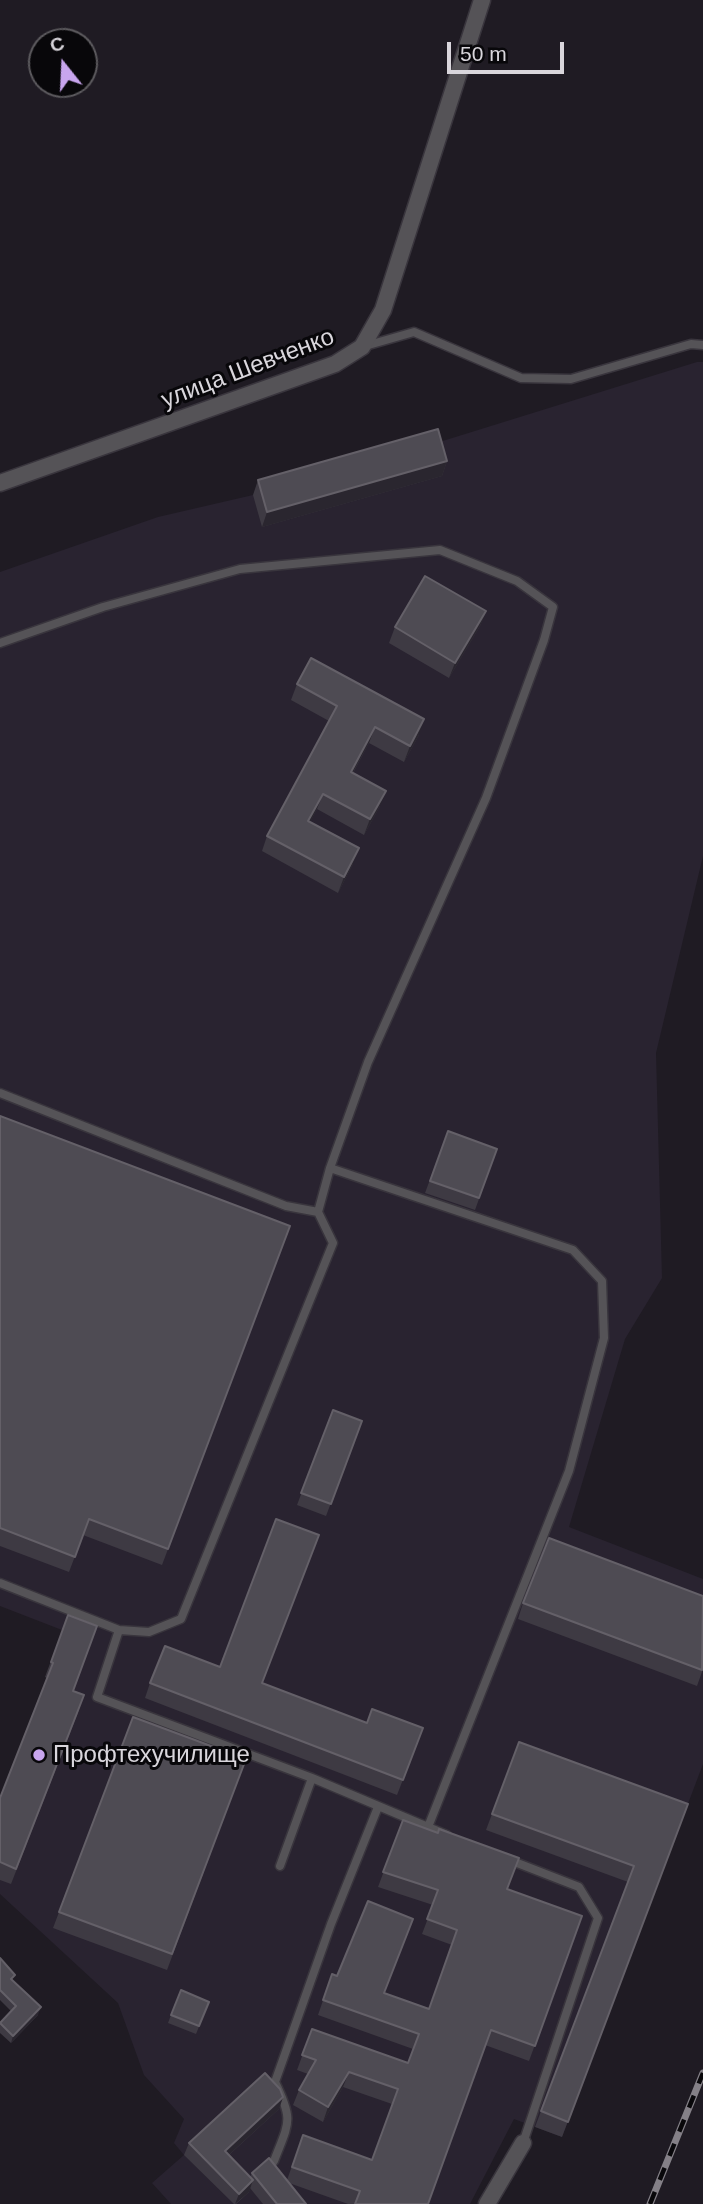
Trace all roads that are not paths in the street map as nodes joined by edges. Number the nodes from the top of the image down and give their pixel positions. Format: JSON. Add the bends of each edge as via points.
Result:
{"nodes":[{"id":1,"x":482,"y":0,"type":"edge"},
{"id":2,"x":703,"y":345,"type":"edge"},
{"id":3,"x":362,"y":347,"type":"junction"},
{"id":4,"x":0,"y":483,"type":"edge"},
{"id":5,"x":0,"y":643,"type":"edge"},
{"id":6,"x":0,"y":1093,"type":"edge"},
{"id":7,"x":330,"y":1168,"type":"junction"},
{"id":8,"x":318,"y":1212,"type":"junction"},
{"id":9,"x":0,"y":1583,"type":"edge"},
{"id":10,"x":119,"y":1630,"type":"junction"},
{"id":11,"x":312,"y":1778,"type":"junction"},
{"id":12,"x":378,"y":1807,"type":"junction"},
{"id":13,"x":428,"y":1827,"type":"junction"},
{"id":14,"x":454,"y":1837,"type":"edge"},
{"id":15,"x":504,"y":1857,"type":"edge"},
{"id":16,"x":280,"y":1866,"type":"dead end"},
{"id":17,"x":523,"y":2143,"type":"joint"},
{"id":18,"x":274,"y":2161,"type":"edge"},
{"id":19,"x":487,"y":2204,"type":"edge"}],
"edges":[{"from":1,"to":3,"type":"street","name":"улица Шевченко","via":[[383,310]]},
{"from":2,"to":3,"type":"lane","via":[[691,344],[570,379],[521,378],[414,332]]},
{"from":3,"to":4,"type":"street","name":"улица Шевченко","via":[[335,364]]},
{"from":5,"to":7,"type":"lane","via":[[103,607],[240,569],[440,550],[517,581],[553,607],[486,798],[368,1062]]},
{"from":6,"to":8,"type":"lane","via":[[286,1206]]},
{"from":7,"to":8,"type":"lane"},
{"from":7,"to":13,"type":"lane","via":[[573,1250],[602,1281],[604,1338],[569,1471]]},
{"from":8,"to":10,"type":"lane","via":[[334,1243],[181,1619],[149,1632]]},
{"from":9,"to":10,"type":"lane"},
{"from":10,"to":11,"type":"lane","via":[[97,1697]]},
{"from":11,"to":12,"type":"lane"},
{"from":11,"to":16,"type":"lane"},
{"from":12,"to":13,"type":"lane"},
{"from":12,"to":18,"type":"lane","via":[[275,2082],[289,2122]]},
{"from":13,"to":14,"type":"lane"},
{"from":15,"to":17,"type":"lane","via":[[579,1888],[598,1918]]},
{"from":17,"to":19,"type":"street"}]}
